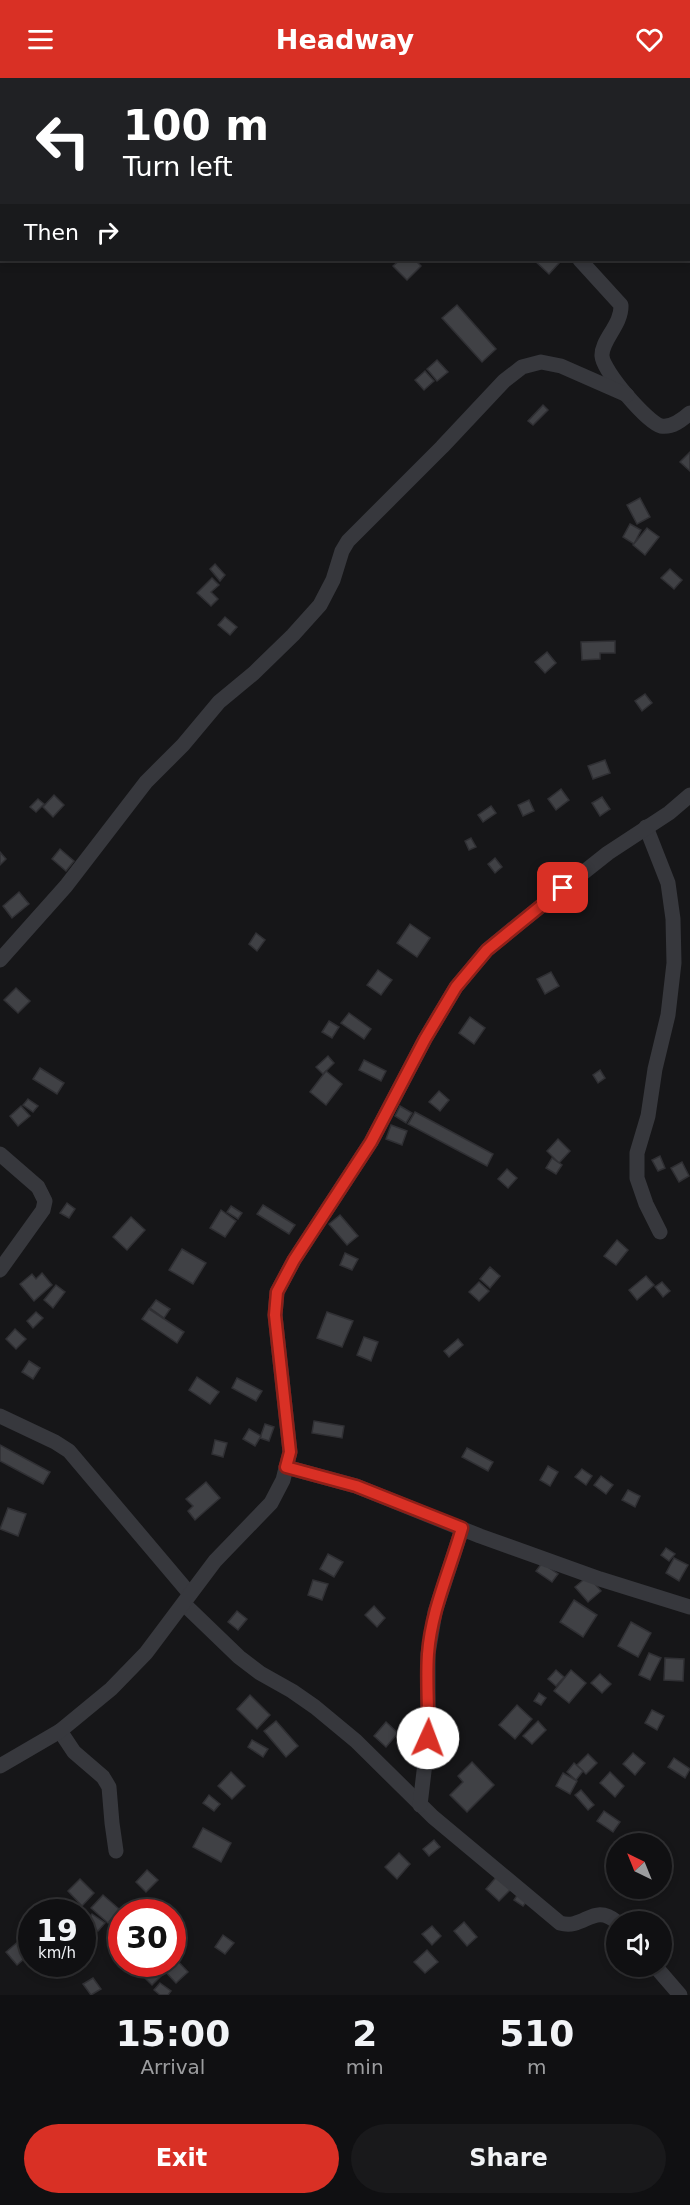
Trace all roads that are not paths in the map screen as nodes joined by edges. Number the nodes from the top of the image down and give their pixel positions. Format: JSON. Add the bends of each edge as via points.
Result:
{"nodes":[{"id":1,"x":581,"y":261,"type":"edge"},
{"id":2,"x":627,"y":395,"type":"junction"},
{"id":3,"x":690,"y":413,"type":"edge"},
{"id":4,"x":690,"y":795,"type":"edge"},
{"id":5,"x":646,"y":827,"type":"junction"},
{"id":6,"x":0,"y":960,"type":"edge"},
{"id":7,"x":0,"y":1154,"type":"edge"},
{"id":8,"x":660,"y":1232,"type":"dead end"},
{"id":9,"x":0,"y":1270,"type":"edge"},
{"id":10,"x":0,"y":1416,"type":"edge"},
{"id":11,"x":286,"y":1467,"type":"junction"},
{"id":12,"x":462,"y":1528,"type":"junction"},
{"id":13,"x":188,"y":1600,"type":"junction"},
{"id":14,"x":690,"y":1607,"type":"edge"},
{"id":15,"x":60,"y":1731,"type":"junction"},
{"id":16,"x":0,"y":1766,"type":"edge"},
{"id":17,"x":420,"y":1805,"type":"junction"},
{"id":18,"x":116,"y":1851,"type":"dead end"},
{"id":19,"x":606,"y":1914,"type":"edge"},
{"id":20,"x":664,"y":1977,"type":"edge"},
{"id":21,"x":680,"y":1995,"type":"edge"}],
"edges":[{"from":1,"to":2,"type":"street","via":[[621,305],[621,314],[601,353],[606,367]]},
{"from":2,"to":3,"type":"street","via":[[659,425],[669,426]]},
{"from":2,"to":6,"type":"street","via":[[561,366],[541,362],[522,367],[504,381],[348,541],[320,605],[254,673],[219,702],[146,782],[66,886]]},
{"from":4,"to":5,"type":"street"},
{"from":5,"to":8,"type":"street","via":[[668,883],[673,919],[674,963],[668,1015],[637,1153],[637,1178]]},
{"from":5,"to":11,"type":"street","via":[[487,950],[456,987],[371,1142],[294,1260],[277,1292],[275,1315],[290,1452]]},
{"from":7,"to":9,"type":"street","via":[[38,1187],[45,1201]]},
{"from":10,"to":13,"type":"street","via":[[69,1451]]},
{"from":11,"to":12,"type":"street","via":[[356,1486]]},
{"from":11,"to":13,"type":"street","via":[[271,1503],[215,1561]]},
{"from":12,"to":14,"type":"street","via":[[600,1579]]},
{"from":12,"to":17,"type":"street","via":[[435,1612],[428,1654],[428,1738]]},
{"from":13,"to":15,"type":"street","via":[[111,1689]]},
{"from":13,"to":17,"type":"street","via":[[239,1657],[315,1707],[356,1741]]},
{"from":15,"to":16,"type":"street"},
{"from":15,"to":18,"type":"street","via":[[74,1752],[109,1787]]},
{"from":17,"to":19,"type":"street","via":[[560,1923],[568,1926]]},
{"from":20,"to":21,"type":"street"}]}
